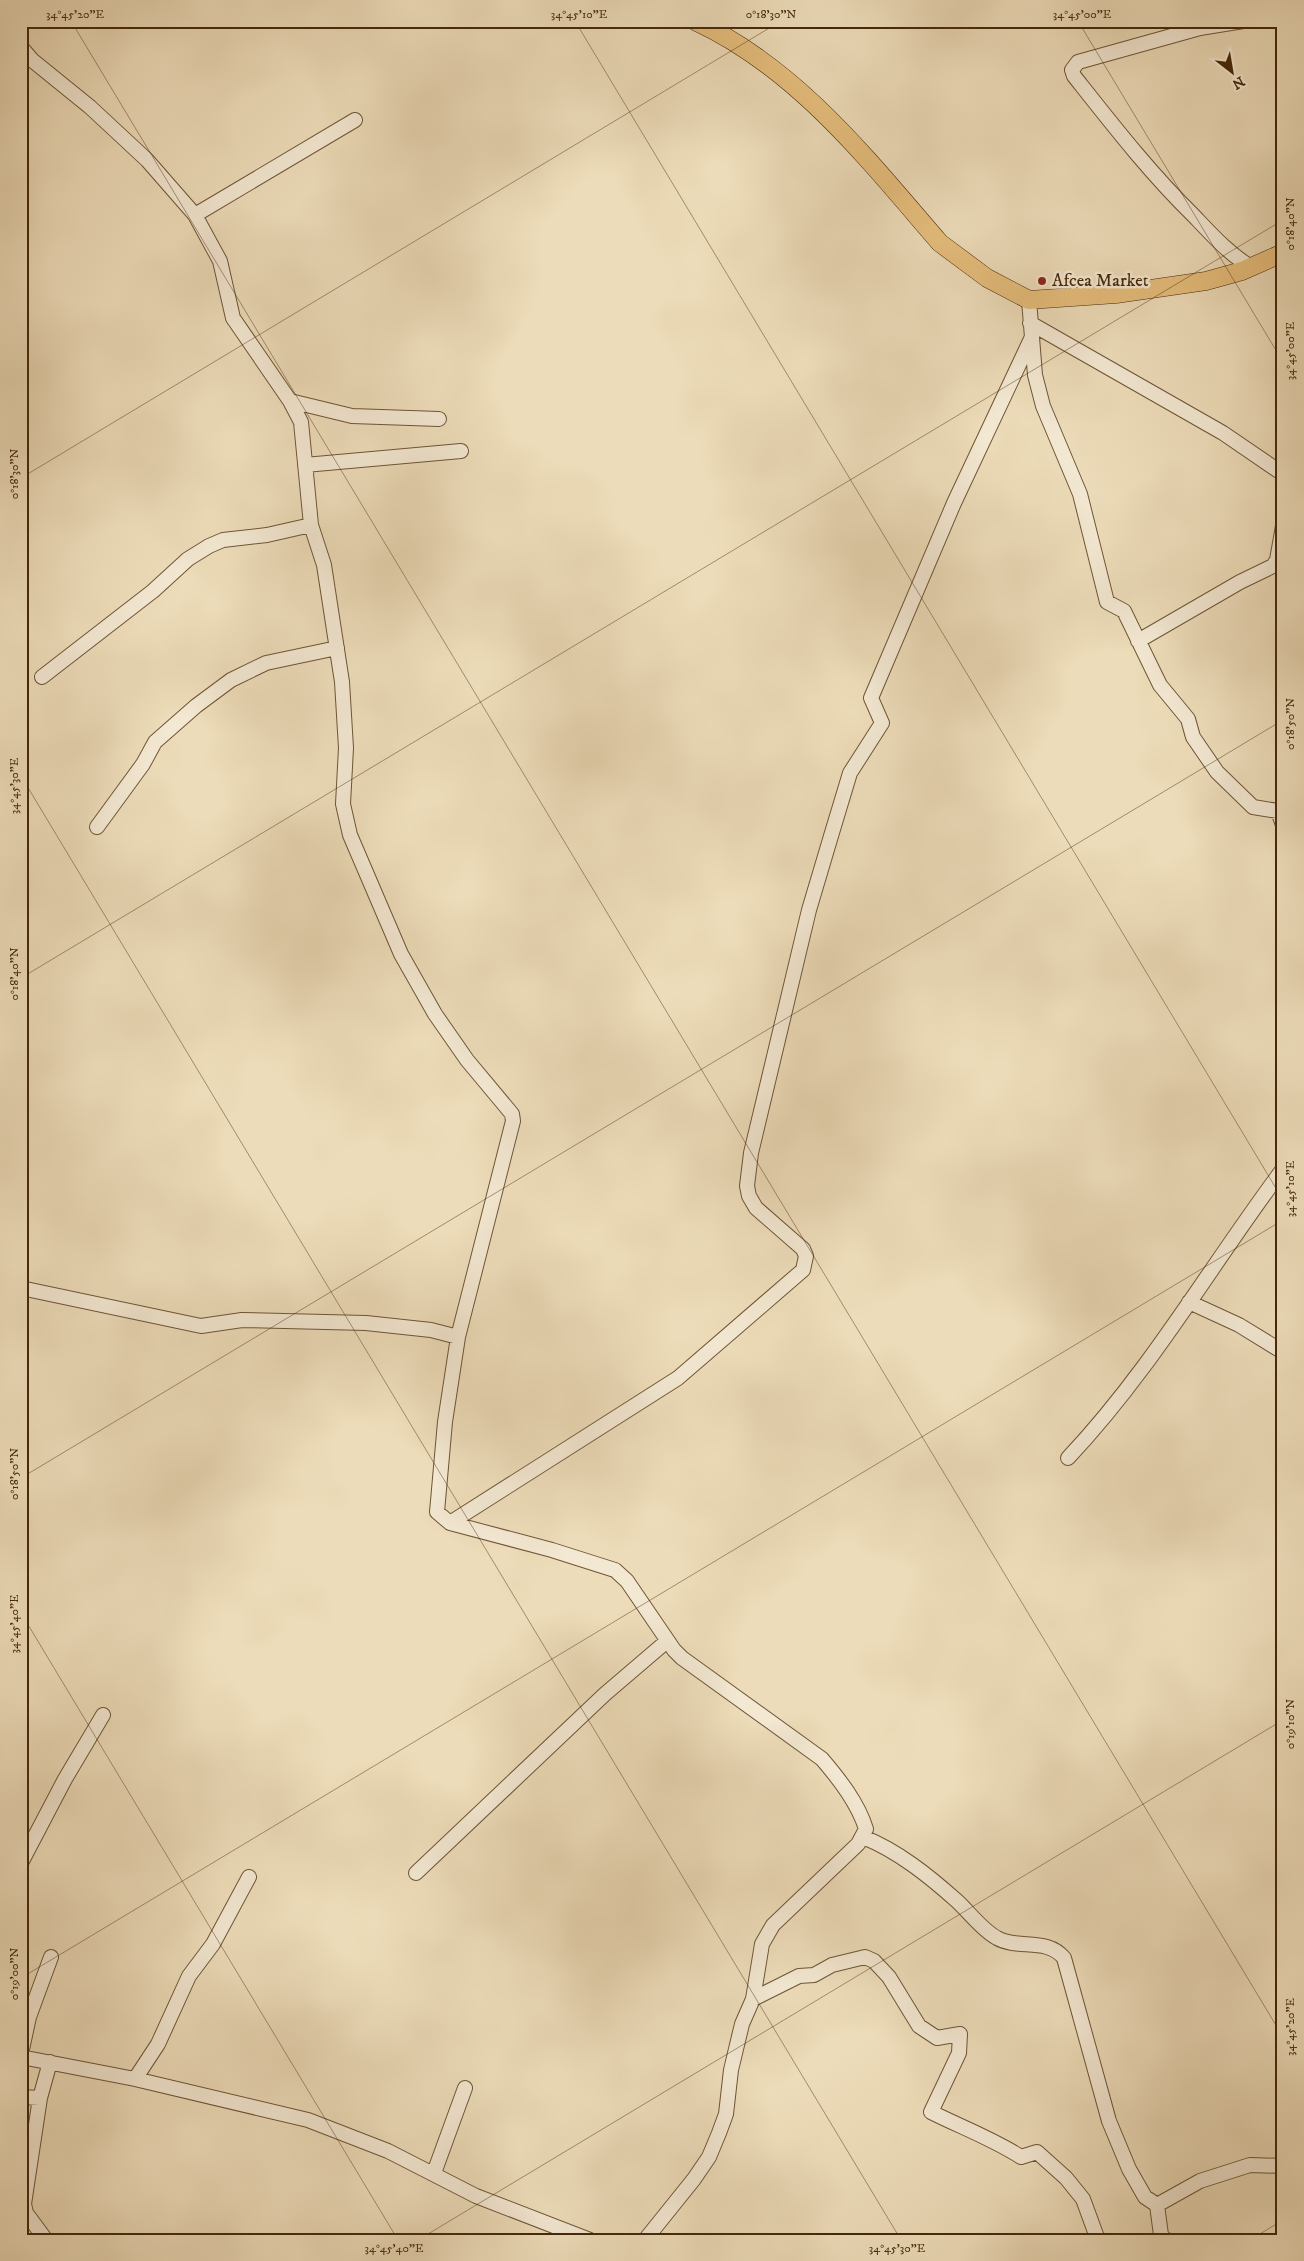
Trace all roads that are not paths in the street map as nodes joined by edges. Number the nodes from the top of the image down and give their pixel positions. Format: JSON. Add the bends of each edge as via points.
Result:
{"nodes":[{"id":1,"x":1243,"y":21,"type":"edge"},
{"id":2,"x":698,"y":22,"type":"edge"},
{"id":3,"x":21,"y":47,"type":"edge"},
{"id":4,"x":355,"y":120,"type":"dead end"},
{"id":5,"x":195,"y":215,"type":"junction"},
{"id":6,"x":1283,"y":253,"type":"edge"},
{"id":7,"x":1252,"y":267,"type":"junction"},
{"id":8,"x":1029,"y":300,"type":"junction"},
{"id":9,"x":1030,"y":323,"type":"junction"},
{"id":10,"x":1031,"y":339,"type":"junction"},
{"id":11,"x":290,"y":401,"type":"junction"},
{"id":12,"x":439,"y":419,"type":"dead end"},
{"id":13,"x":461,"y":451,"type":"dead end"},
{"id":14,"x":305,"y":465,"type":"junction"},
{"id":15,"x":1283,"y":474,"type":"edge"},
{"id":16,"x":311,"y":525,"type":"junction"},
{"id":17,"x":1283,"y":526,"type":"edge"},
{"id":18,"x":1138,"y":641,"type":"junction"},
{"id":19,"x":337,"y":648,"type":"junction"},
{"id":20,"x":42,"y":677,"type":"dead end"},
{"id":21,"x":1283,"y":825,"type":"edge"},
{"id":22,"x":97,"y":827,"type":"dead end"},
{"id":23,"x":1283,"y":1169,"type":"edge"},
{"id":24,"x":21,"y":1288,"type":"edge"},
{"id":25,"x":1189,"y":1302,"type":"junction"},
{"id":26,"x":458,"y":1337,"type":"junction"},
{"id":27,"x":1283,"y":1352,"type":"edge"},
{"id":28,"x":1068,"y":1458,"type":"dead end"},
{"id":29,"x":450,"y":1523,"type":"junction"},
{"id":30,"x":667,"y":1641,"type":"junction"},
{"id":31,"x":103,"y":1715,"type":"dead end"},
{"id":32,"x":863,"y":1836,"type":"junction"},
{"id":33,"x":21,"y":1863,"type":"edge"},
{"id":34,"x":416,"y":1872,"type":"dead end"},
{"id":35,"x":249,"y":1877,"type":"dead end"},
{"id":36,"x":51,"y":1957,"type":"dead end"},
{"id":37,"x":753,"y":1999,"type":"junction"},
{"id":38,"x":21,"y":2055,"type":"edge"},
{"id":39,"x":50,"y":2062,"type":"junction"},
{"id":40,"x":136,"y":2079,"type":"junction"},
{"id":41,"x":465,"y":2088,"type":"dead end"},
{"id":42,"x":21,"y":2097,"type":"edge"},
{"id":43,"x":40,"y":2098,"type":"junction"},
{"id":44,"x":1283,"y":2166,"type":"edge"},
{"id":45,"x":434,"y":2174,"type":"junction"},
{"id":46,"x":1157,"y":2205,"type":"junction"},
{"id":47,"x":46,"y":2240,"type":"edge"},
{"id":48,"x":590,"y":2240,"type":"edge"},
{"id":49,"x":645,"y":2240,"type":"edge"},
{"id":50,"x":1098,"y":2240,"type":"edge"},
{"id":51,"x":1166,"y":2240,"type":"edge"}],
"edges":[{"from":1,"to":7,"type":"street","via":[[1200,28],[1078,62],[1072,70],[1112,124],[1182,205],[1236,258]]},
{"from":2,"to":8,"type":"main road","via":[[742,47],[827,116],[956,257]]},
{"from":3,"to":5,"type":"street","via":[[147,160]]},
{"from":4,"to":5,"type":"street"},
{"from":5,"to":11,"type":"street","via":[[220,261],[233,318]]},
{"from":6,"to":7,"type":"main road"},
{"from":7,"to":8,"type":"main road","via":[[1206,281],[1169,287]]},
{"from":8,"to":9,"type":"street"},
{"from":9,"to":10,"type":"street"},
{"from":9,"to":15,"type":"street","via":[[1223,433]]},
{"from":10,"to":18,"type":"street","via":[[1035,376],[1043,406],[1080,494],[1107,602],[1124,611]]},
{"from":10,"to":29,"type":"street","via":[[954,503],[871,698],[882,723],[850,773],[800,946],[751,1152],[747,1186],[756,1208],[803,1249],[806,1256],[803,1270],[678,1378]]},
{"from":11,"to":12,"type":"street","via":[[352,416]]},
{"from":11,"to":14,"type":"street","via":[[301,422]]},
{"from":13,"to":14,"type":"street"},
{"from":14,"to":16,"type":"street"},
{"from":16,"to":19,"type":"street","via":[[324,564]]},
{"from":16,"to":20,"type":"street","via":[[223,540],[209,546],[188,559],[154,591]]},
{"from":17,"to":18,"type":"street","via":[[1273,566]]},
{"from":18,"to":21,"type":"street","via":[[1160,685],[1188,719],[1193,737],[1217,772],[1253,807],[1278,811]]},
{"from":19,"to":22,"type":"street","via":[[266,663],[231,680],[196,706],[155,742]]},
{"from":19,"to":26,"type":"street","via":[[346,714],[343,804],[358,858],[401,954],[435,1014],[467,1060],[512,1114],[490,1217]]},
{"from":23,"to":25,"type":"street"},
{"from":24,"to":26,"type":"street","via":[[201,1326],[242,1320],[366,1322],[431,1330]]},
{"from":25,"to":27,"type":"street","via":[[1239,1324]]},
{"from":25,"to":28,"type":"street","via":[[1152,1358]]},
{"from":26,"to":29,"type":"street","via":[[436,1502],[437,1512]]},
{"from":29,"to":30,"type":"street","via":[[615,1570],[627,1581]]},
{"from":30,"to":32,"type":"street","via":[[682,1658],[822,1760],[837,1777],[863,1819],[866,1829]]},
{"from":30,"to":34,"type":"street","via":[[605,1694]]},
{"from":31,"to":33,"type":"street"},
{"from":32,"to":37,"type":"street","via":[[816,1887],[773,1926],[762,1944]]},
{"from":32,"to":46,"type":"street","via":[[881,1844],[930,1878],[996,1937],[1010,1943],[1050,1947],[1064,1958],[1109,2122],[1144,2197]]},
{"from":35,"to":40,"type":"street","via":[[213,1944],[189,1976],[158,2044]]},
{"from":36,"to":38,"type":"street","via":[[29,2017]]},
{"from":37,"to":49,"type":"street","via":[[742,2024],[731,2070],[726,2114],[709,2157]]},
{"from":37,"to":50,"type":"street","via":[[792,1979],[814,1976],[832,1965],[865,1957],[874,1961],[889,1977],[919,2026],[937,2038],[960,2034],[959,2053],[931,2112],[995,2140],[1021,2157],[1037,2152],[1066,2178],[1083,2199]]},
{"from":38,"to":39,"type":"street"},
{"from":39,"to":40,"type":"street"},
{"from":39,"to":43,"type":"street"},
{"from":40,"to":45,"type":"street","via":[[308,2120],[388,2151]]},
{"from":41,"to":45,"type":"street"},
{"from":42,"to":43,"type":"street"},
{"from":43,"to":47,"type":"street","via":[[24,2204],[26,2213]]},
{"from":44,"to":46,"type":"street","via":[[1250,2165],[1200,2182]]},
{"from":45,"to":48,"type":"street","via":[[476,2196]]},
{"from":46,"to":51,"type":"street","via":[[1162,2235]]}]}
